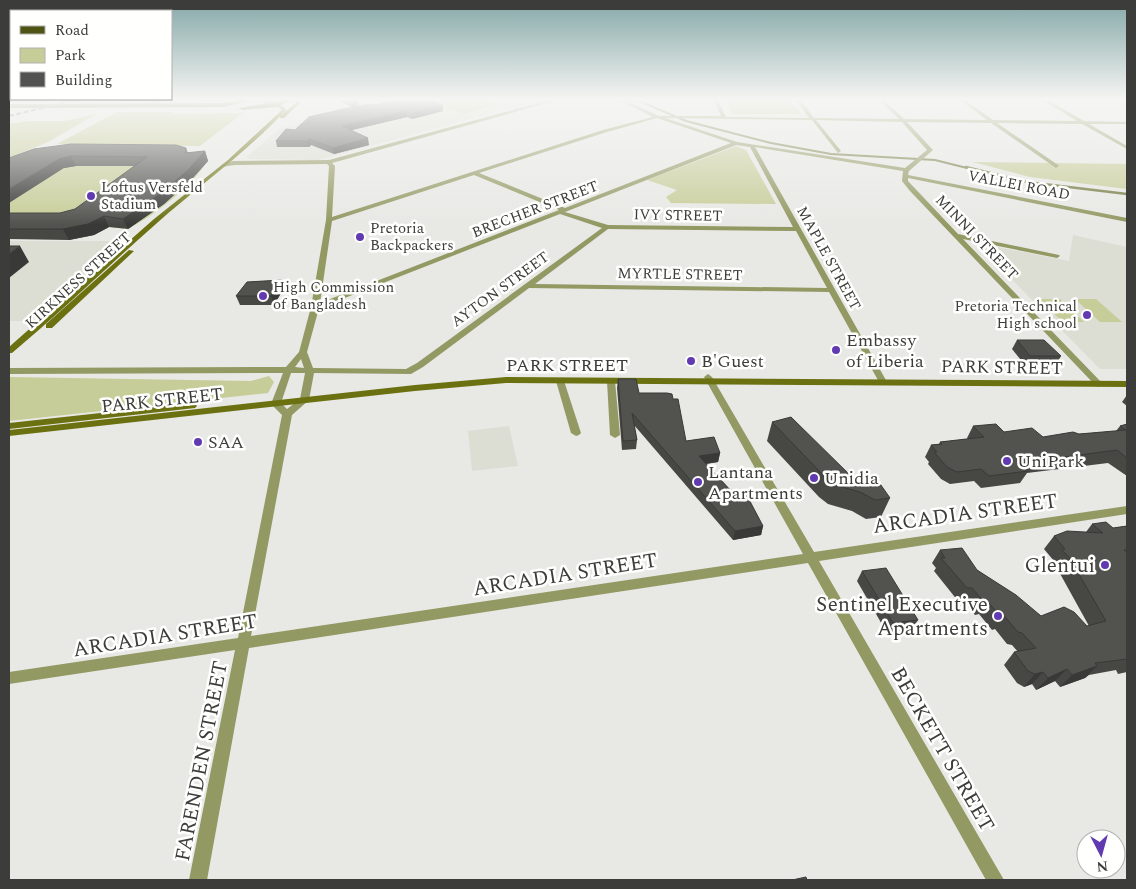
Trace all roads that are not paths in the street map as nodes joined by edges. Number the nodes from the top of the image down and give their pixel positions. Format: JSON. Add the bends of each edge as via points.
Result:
{"nodes":[{"id":1,"x":253,"y":141,"type":"edge"},
{"id":2,"x":253,"y":141,"type":"edge"},
{"id":3,"x":404,"y":141,"type":"edge"},
{"id":4,"x":573,"y":141,"type":"edge"},
{"id":5,"x":731,"y":141,"type":"edge"},
{"id":6,"x":830,"y":141,"type":"edge"},
{"id":7,"x":922,"y":141,"type":"edge"},
{"id":8,"x":1020,"y":141,"type":"edge"},
{"id":9,"x":1116,"y":141,"type":"edge"},
{"id":10,"x":736,"y":143,"type":"junction"},
{"id":11,"x":752,"y":147,"type":"junction"},
{"id":12,"x":1127,"y":148,"type":"edge"},
{"id":13,"x":838,"y":152,"type":"dead end"},
{"id":14,"x":231,"y":162,"type":"junction"},
{"id":15,"x":329,"y":162,"type":"junction"},
{"id":16,"x":1056,"y":166,"type":"dead end"},
{"id":17,"x":474,"y":173,"type":"junction"},
{"id":18,"x":906,"y":173,"type":"junction"},
{"id":19,"x":189,"y":198,"type":"junction"},
{"id":20,"x":563,"y":211,"type":"junction"},
{"id":21,"x":328,"y":220,"type":"junction"},
{"id":22,"x":1127,"y":220,"type":"edge"},
{"id":23,"x":607,"y":227,"type":"junction"},
{"id":24,"x":797,"y":229,"type":"junction"},
{"id":25,"x":957,"y":236,"type":"junction"},
{"id":26,"x":1057,"y":256,"type":"dead end"},
{"id":27,"x":528,"y":286,"type":"junction"},
{"id":28,"x":832,"y":290,"type":"junction"},
{"id":29,"x":315,"y":307,"type":"junction"},
{"id":30,"x":9,"y":351,"type":"edge"},
{"id":31,"x":303,"y":352,"type":"junction"},
{"id":32,"x":9,"y":359,"type":"edge"},
{"id":33,"x":288,"y":370,"type":"junction"},
{"id":34,"x":9,"y":371,"type":"edge"},
{"id":35,"x":310,"y":371,"type":"junction"},
{"id":36,"x":408,"y":372,"type":"joint"},
{"id":37,"x":560,"y":380,"type":"junction"},
{"id":38,"x":708,"y":380,"type":"junction"},
{"id":39,"x":881,"y":380,"type":"junction"},
{"id":40,"x":1127,"y":380,"type":"edge"},
{"id":41,"x":611,"y":381,"type":"junction"},
{"id":42,"x":1097,"y":382,"type":"junction"},
{"id":43,"x":1127,"y":384,"type":"edge"},
{"id":44,"x":304,"y":397,"type":"junction"},
{"id":45,"x":277,"y":400,"type":"junction"},
{"id":46,"x":287,"y":414,"type":"junction"},
{"id":47,"x":9,"y":426,"type":"edge"},
{"id":48,"x":9,"y":433,"type":"edge"},
{"id":49,"x":576,"y":433,"type":"dead end"},
{"id":50,"x":615,"y":434,"type":"dead end"},
{"id":51,"x":1127,"y":510,"type":"edge"},
{"id":52,"x":810,"y":556,"type":"junction"},
{"id":53,"x":244,"y":643,"type":"junction"},
{"id":54,"x":9,"y":678,"type":"edge"},
{"id":55,"x":198,"y":880,"type":"edge"},
{"id":56,"x":995,"y":880,"type":"edge"}],
"edges":[{"from":1,"to":14,"type":"street","name":"KIRKNESS STREET"},
{"from":2,"to":14,"type":"street","name":"KIRKNESS STREET"},
{"from":3,"to":15,"type":"street"},
{"from":4,"to":17,"type":"street"},
{"from":5,"to":10,"type":"street","name":"VALLEI ROAD"},
{"from":6,"to":13,"type":"street"},
{"from":7,"to":18,"type":"street","via":[[930,150]]},
{"from":8,"to":16,"type":"street"},
{"from":9,"to":12,"type":"street"},
{"from":10,"to":11,"type":"street","name":"VALLEI ROAD"},
{"from":10,"to":20,"type":"street","name":"BRECHER STREET"},
{"from":11,"to":18,"type":"street","name":"VALLEI ROAD"},
{"from":11,"to":24,"type":"street","name":"MAPLE STREET"},
{"from":14,"to":15,"type":"street"},
{"from":14,"to":19,"type":"street","name":"KIRKNESS STREET"},
{"from":14,"to":19,"type":"street","name":"KIRKNESS STREET"},
{"from":15,"to":21,"type":"street","via":[[332,166]]},
{"from":17,"to":20,"type":"street","name":"IVY STREET"},
{"from":17,"to":21,"type":"street"},
{"from":18,"to":22,"type":"street","name":"VALLEI ROAD"},
{"from":18,"to":25,"type":"street","name":"MINNI STREET","via":[[912,190]]},
{"from":19,"to":30,"type":"street","name":"KIRKNESS STREET","via":[[156,220]]},
{"from":19,"to":32,"type":"street","name":"KIRKNESS STREET"},
{"from":20,"to":23,"type":"street","name":"IVY STREET"},
{"from":20,"to":29,"type":"street","name":"BRECHER STREET"},
{"from":21,"to":29,"type":"street"},
{"from":23,"to":24,"type":"street","name":"IVY STREET"},
{"from":23,"to":27,"type":"street","name":"AYTON STREET"},
{"from":24,"to":28,"type":"street","name":"MAPLE STREET"},
{"from":25,"to":26,"type":"street"},
{"from":25,"to":42,"type":"street","name":"MINNI STREET"},
{"from":27,"to":28,"type":"street","name":"MYRTLE STREET"},
{"from":27,"to":36,"type":"street","name":"AYTON STREET"},
{"from":28,"to":39,"type":"street","name":"MAPLE STREET"},
{"from":29,"to":31,"type":"street"},
{"from":31,"to":33,"type":"street"},
{"from":31,"to":35,"type":"street"},
{"from":33,"to":34,"type":"street","name":"PARK STREET"},
{"from":33,"to":35,"type":"street","name":"PARK STREET"},
{"from":33,"to":45,"type":"street"},
{"from":35,"to":36,"type":"street","name":"PARK STREET"},
{"from":35,"to":44,"type":"street"},
{"from":37,"to":41,"type":"street","name":"PARK STREET"},
{"from":37,"to":44,"type":"street","name":"PARK STREET","via":[[475,382]]},
{"from":37,"to":49,"type":"street"},
{"from":38,"to":39,"type":"street","name":"PARK STREET"},
{"from":38,"to":41,"type":"street","name":"PARK STREET"},
{"from":38,"to":44,"type":"street","name":"PARK STREET","via":[[492,375]]},
{"from":38,"to":52,"type":"street","name":"BECKETT STREET"},
{"from":39,"to":42,"type":"street","name":"PARK STREET"},
{"from":40,"to":42,"type":"street","name":"PARK STREET"},
{"from":41,"to":50,"type":"street"},
{"from":42,"to":43,"type":"street","name":"PARK STREET"},
{"from":44,"to":45,"type":"street","name":"PARK STREET"},
{"from":44,"to":46,"type":"street"},
{"from":45,"to":46,"type":"street"},
{"from":45,"to":47,"type":"street","name":"PARK STREET"},
{"from":45,"to":48,"type":"street","name":"PARK STREET"},
{"from":46,"to":53,"type":"street","name":"FARENDEN STREET"},
{"from":51,"to":52,"type":"street","name":"ARCADIA STREET"},
{"from":52,"to":53,"type":"street","name":"ARCADIA STREET"},
{"from":52,"to":56,"type":"street","name":"BECKETT STREET"},
{"from":53,"to":54,"type":"street","name":"ARCADIA STREET"},
{"from":53,"to":55,"type":"street","name":"FARENDEN STREET"}]}
